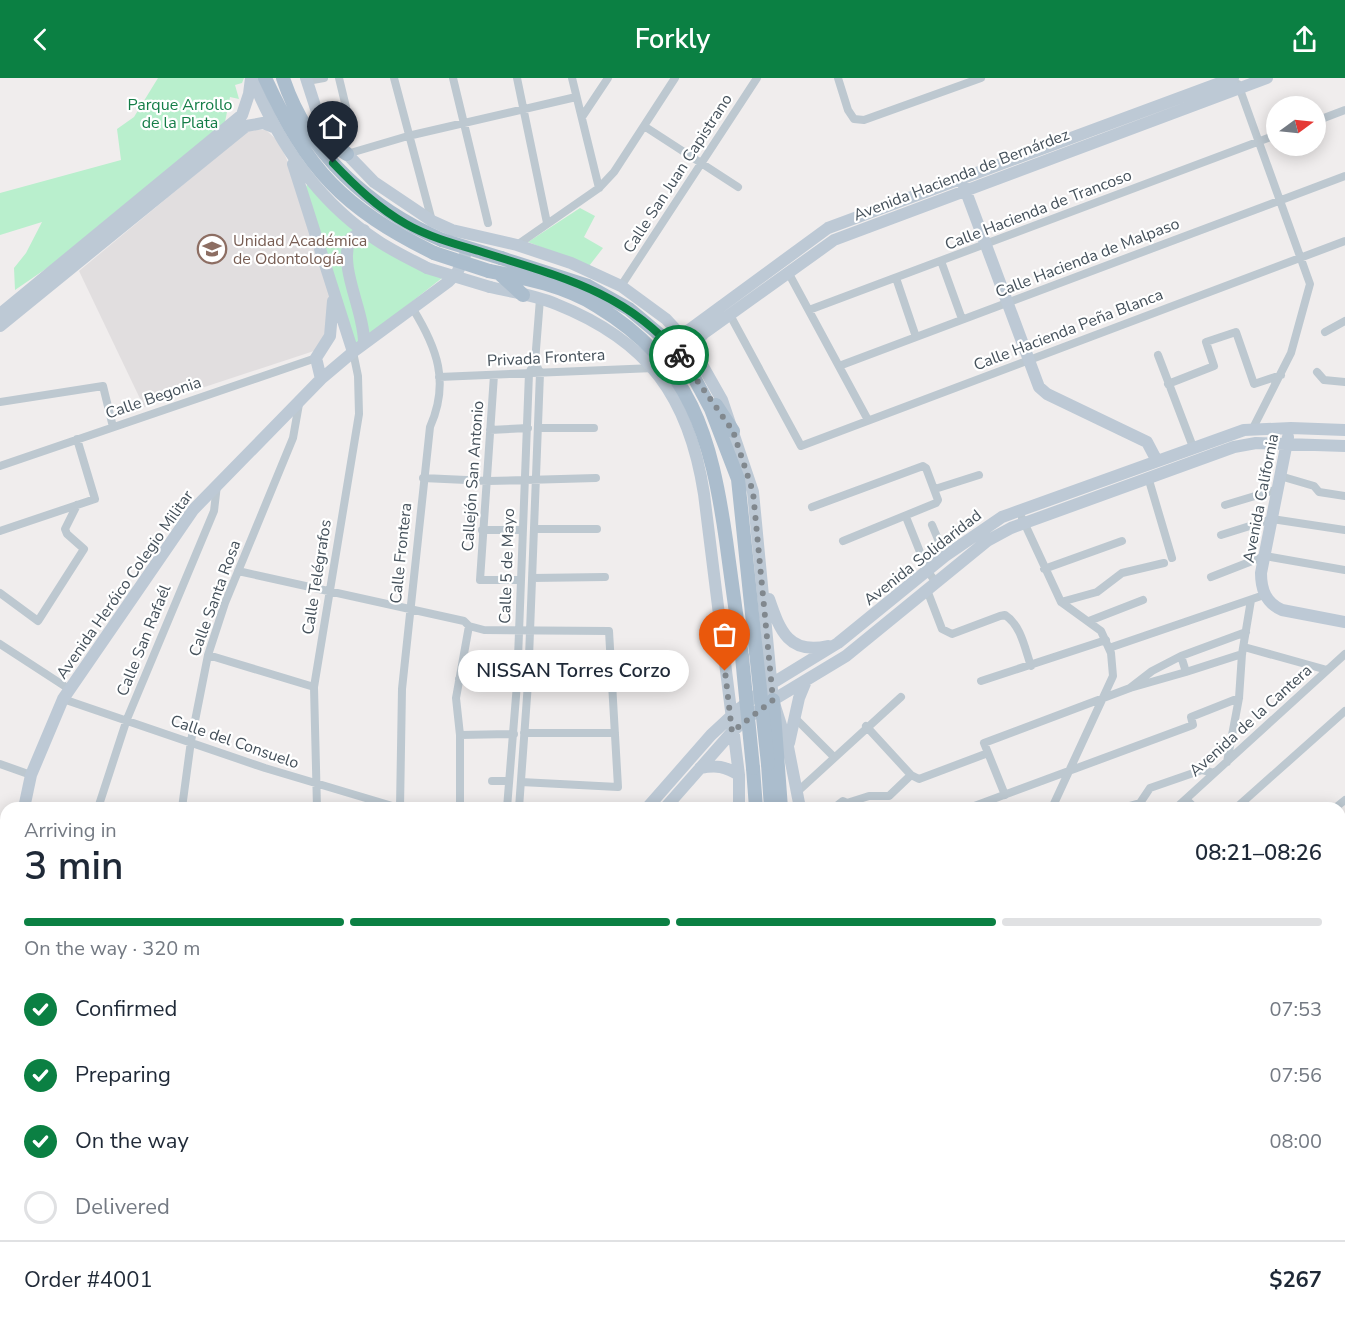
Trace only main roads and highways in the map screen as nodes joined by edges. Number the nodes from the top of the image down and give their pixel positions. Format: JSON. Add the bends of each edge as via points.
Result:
{"nodes":[{"id":1,"x":265,"y":78,"type":"edge"},
{"id":2,"x":283,"y":78,"type":"edge"},
{"id":3,"x":308,"y":128,"type":"junction"},
{"id":4,"x":347,"y":154,"type":"road end"},
{"id":5,"x":494,"y":272,"type":"junction"},
{"id":6,"x":523,"y":295,"type":"road end"},
{"id":7,"x":698,"y":381,"type":"junction"},
{"id":8,"x":733,"y":431,"type":"road end"},
{"id":9,"x":773,"y":700,"type":"road end"},
{"id":10,"x":756,"y":802,"type":"edge"},
{"id":11,"x":771,"y":802,"type":"edge"},
{"id":12,"x":781,"y":802,"type":"edge"}],
"edges":[{"from":1,"to":5,"type":"main road","bridge":true,"via":[[288,127],[318,172],[350,202],[387,230],[434,252]]},
{"from":2,"to":3,"type":"main road"},
{"from":3,"to":4,"type":"main road"},
{"from":3,"to":7,"type":"main road","bridge":true,"via":[[333,163],[361,192],[407,225],[442,240],[588,286],[629,309],[666,340]]},
{"from":5,"to":6,"type":"main road"},
{"from":5,"to":10,"type":"main road","bridge":true,"via":[[553,286],[596,305],[652,349],[681,386],[701,426],[712,459],[742,657]]},
{"from":7,"to":8,"type":"main road"},
{"from":7,"to":11,"type":"main road","bridge":true,"via":[[738,479]]},
{"from":9,"to":12,"type":"main road"}]}
